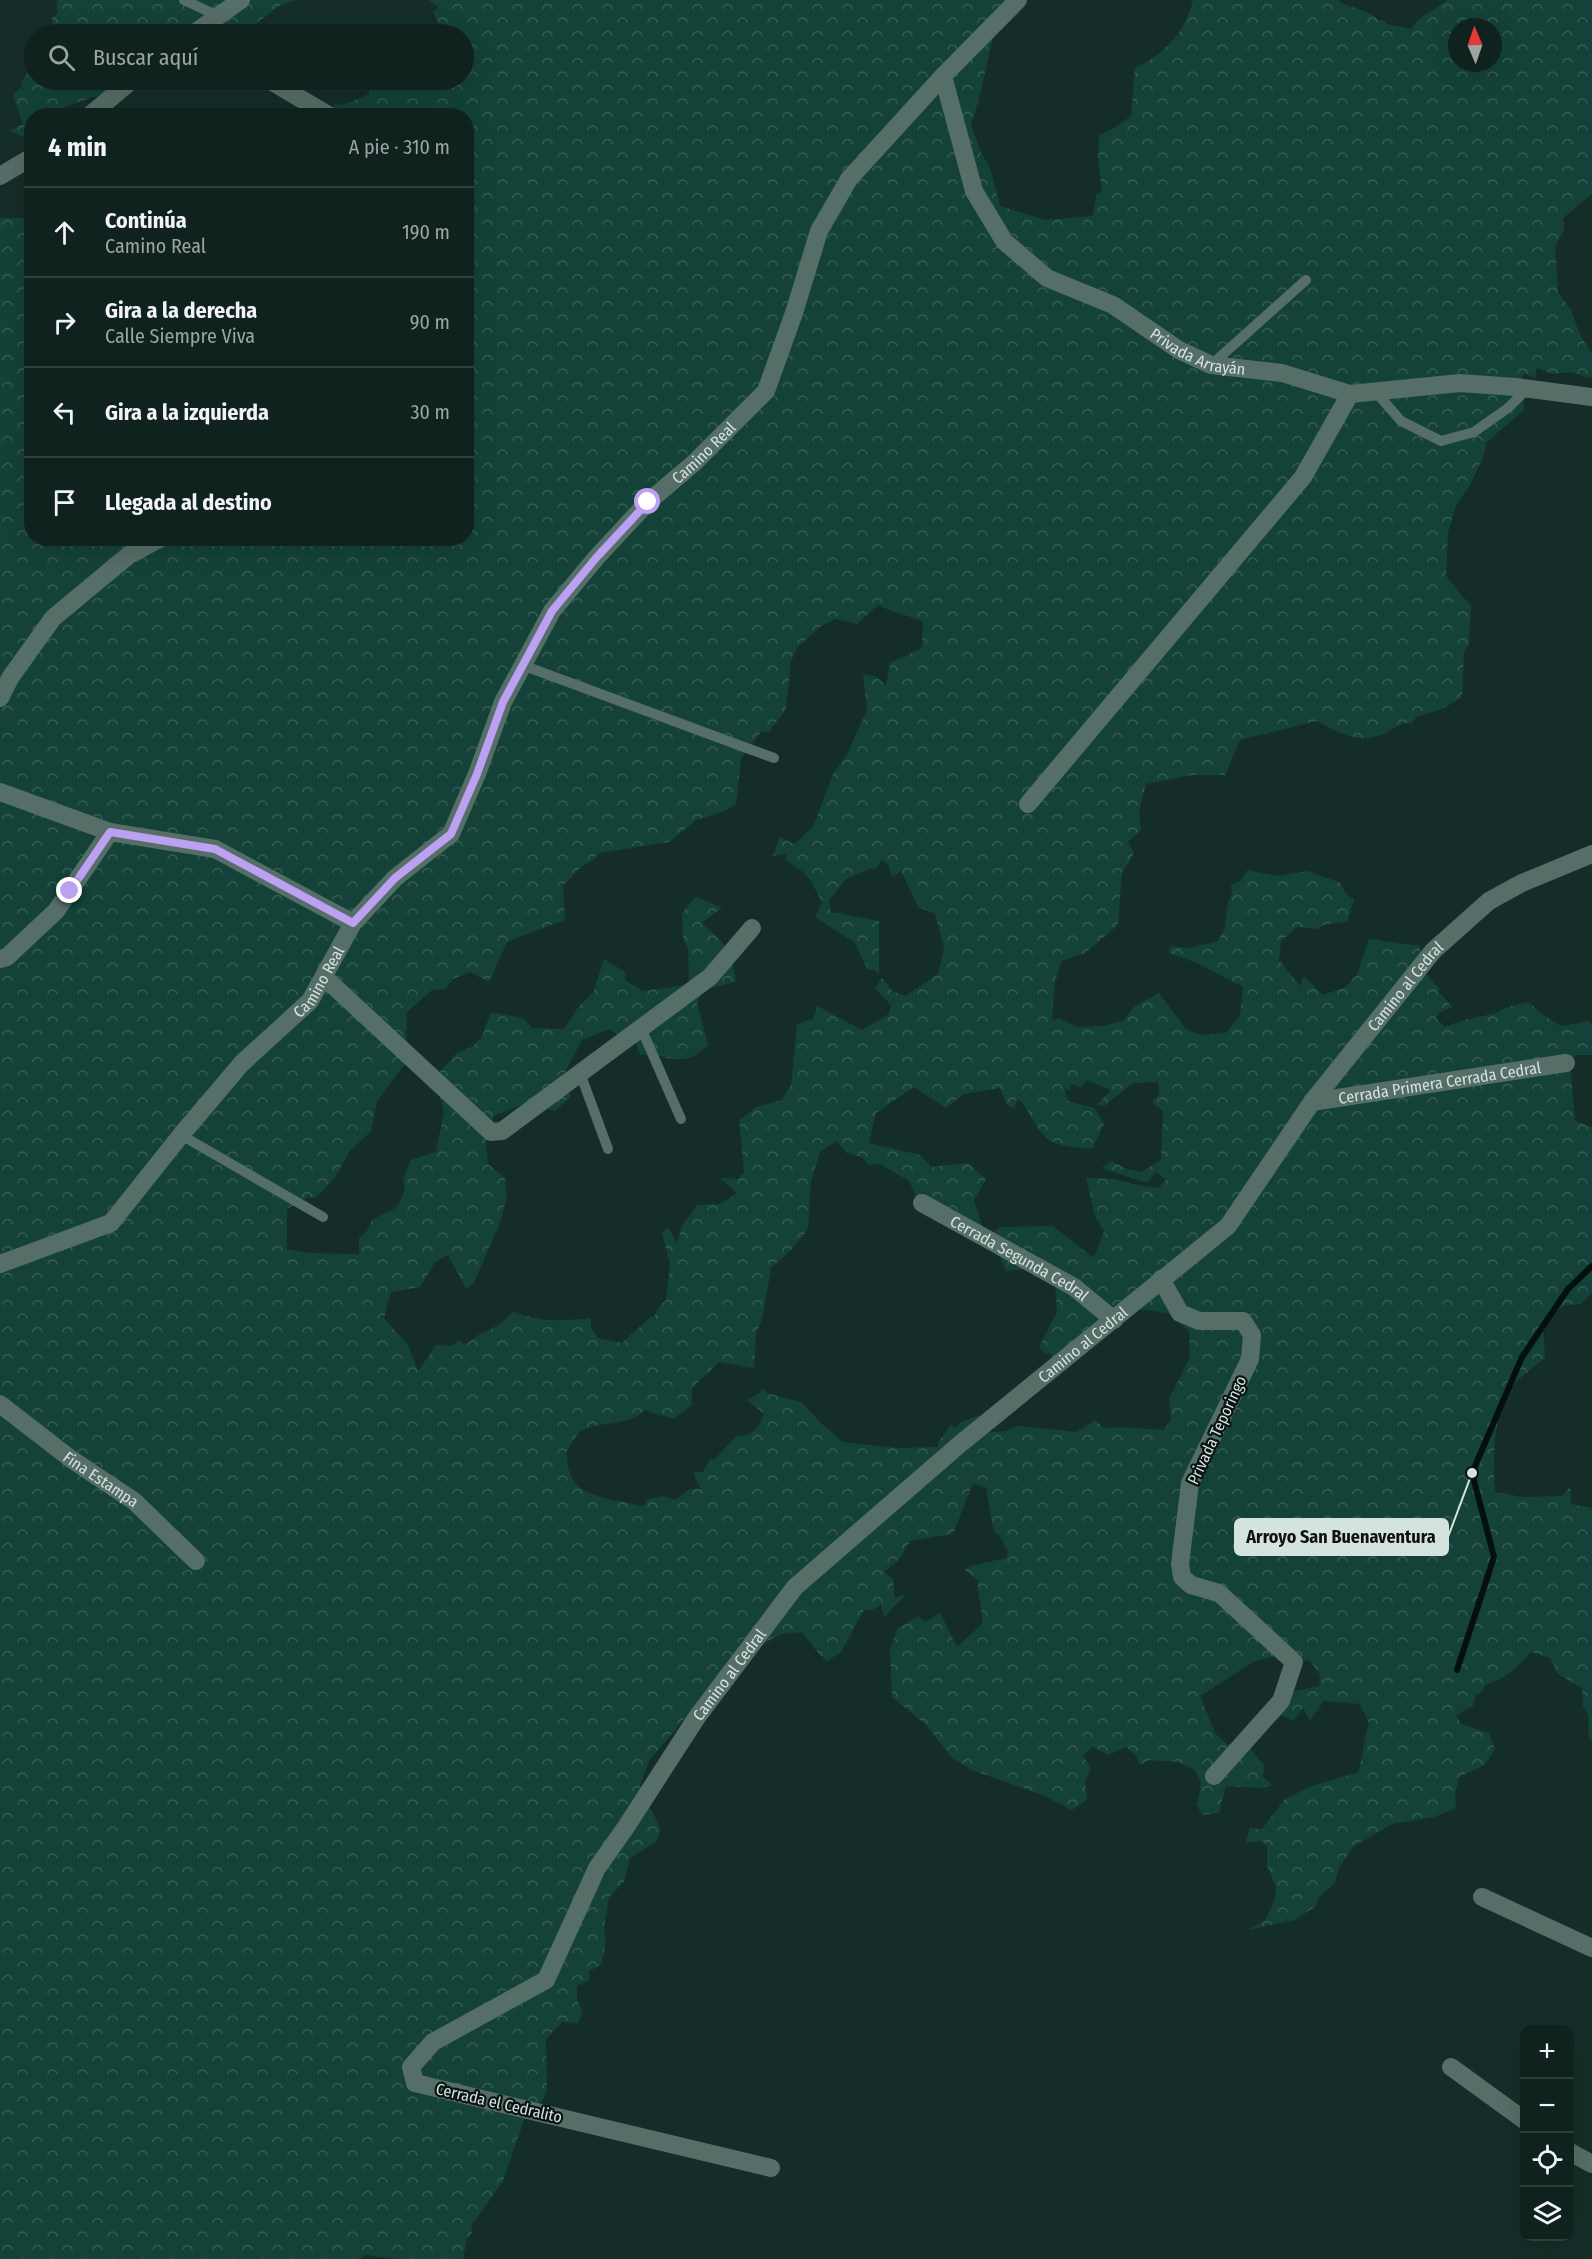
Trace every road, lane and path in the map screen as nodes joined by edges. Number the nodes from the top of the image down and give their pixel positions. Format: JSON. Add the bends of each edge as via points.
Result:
{"nodes":[{"id":1,"x":184,"y":0,"type":"edge"},
{"id":2,"x":241,"y":0,"type":"edge"},
{"id":3,"x":1018,"y":0,"type":"edge"},
{"id":4,"x":218,"y":16,"type":"junction"},
{"id":5,"x":207,"y":24,"type":"edge"},
{"id":6,"x":943,"y":76,"type":"junction"},
{"id":7,"x":120,"y":90,"type":"edge"},
{"id":8,"x":286,"y":90,"type":"edge"},
{"id":9,"x":99,"y":108,"type":"edge"},
{"id":10,"x":316,"y":108,"type":"edge"},
{"id":11,"x":24,"y":162,"type":"edge"},
{"id":12,"x":0,"y":177,"type":"edge"},
{"id":13,"x":1306,"y":280,"type":"dead end"},
{"id":14,"x":1211,"y":365,"type":"junction"},
{"id":15,"x":1527,"y":389,"type":"junction"},
{"id":16,"x":1375,"y":391,"type":"junction"},
{"id":17,"x":1350,"y":394,"type":"junction"},
{"id":18,"x":1592,"y":397,"type":"edge"},
{"id":19,"x":146,"y":546,"type":"edge"},
{"id":20,"x":522,"y":665,"type":"junction"},
{"id":21,"x":0,"y":698,"type":"edge"},
{"id":22,"x":774,"y":758,"type":"dead end"},
{"id":23,"x":0,"y":792,"type":"edge"},
{"id":24,"x":1028,"y":804,"type":"dead end"},
{"id":25,"x":110,"y":832,"type":"junction"},
{"id":26,"x":1592,"y":854,"type":"edge"},
{"id":27,"x":353,"y":923,"type":"junction"},
{"id":28,"x":752,"y":928,"type":"dead end"},
{"id":29,"x":0,"y":959,"type":"edge"},
{"id":30,"x":324,"y":977,"type":"junction"},
{"id":31,"x":641,"y":1028,"type":"junction"},
{"id":32,"x":1566,"y":1063,"type":"dead end"},
{"id":33,"x":580,"y":1073,"type":"junction"},
{"id":34,"x":1312,"y":1102,"type":"junction"},
{"id":35,"x":681,"y":1119,"type":"dead end"},
{"id":36,"x":181,"y":1135,"type":"junction"},
{"id":37,"x":608,"y":1149,"type":"dead end"},
{"id":38,"x":922,"y":1203,"type":"dead end"},
{"id":39,"x":323,"y":1216,"type":"dead end"},
{"id":40,"x":0,"y":1264,"type":"edge"},
{"id":41,"x":1161,"y":1280,"type":"junction"},
{"id":42,"x":1114,"y":1320,"type":"junction"},
{"id":43,"x":0,"y":1404,"type":"edge"},
{"id":44,"x":196,"y":1562,"type":"dead end"},
{"id":45,"x":1214,"y":1776,"type":"dead end"},
{"id":46,"x":597,"y":1868,"type":"joint"},
{"id":47,"x":1482,"y":1897,"type":"dead end"},
{"id":48,"x":1592,"y":1948,"type":"edge"},
{"id":49,"x":1451,"y":2067,"type":"dead end"},
{"id":50,"x":1520,"y":2117,"type":"edge"},
{"id":51,"x":1574,"y":2155,"type":"edge"},
{"id":52,"x":1592,"y":2164,"type":"edge"},
{"id":53,"x":771,"y":2168,"type":"dead end"}],
"edges":[{"from":1,"to":4,"type":"lane"},
{"from":2,"to":4,"type":"street"},
{"from":3,"to":6,"type":"street","name":"Camino Real"},
{"from":4,"to":5,"type":"street"},
{"from":6,"to":14,"type":"street","name":"Privada Arrayán","via":[[974,191],[1004,241],[1047,278],[1113,305],[1179,350]]},
{"from":6,"to":20,"type":"street","name":"Camino Real","via":[[849,179],[819,231],[766,391],[694,463],[648,502],[596,558],[552,611]]},
{"from":7,"to":9,"type":"street"},
{"from":8,"to":10,"type":"street"},
{"from":11,"to":12,"type":"street"},
{"from":13,"to":14,"type":"lane"},
{"from":14,"to":17,"type":"street","name":"Privada Arrayán","via":[[1282,373]]},
{"from":15,"to":16,"type":"street","name":"Privada Arrayán","via":[[1460,383]]},
{"from":15,"to":16,"type":"lane","via":[[1474,432],[1440,441],[1401,422]]},
{"from":15,"to":18,"type":"street","name":"Privada Arrayán"},
{"from":16,"to":17,"type":"street","name":"Privada Arrayán"},
{"from":17,"to":24,"type":"street","via":[[1303,477]]},
{"from":19,"to":21,"type":"street","via":[[129,555],[53,618]]},
{"from":20,"to":22,"type":"lane"},
{"from":20,"to":27,"type":"street","name":"Camino Real","via":[[503,702],[451,834],[395,878]]},
{"from":23,"to":25,"type":"street"},
{"from":25,"to":27,"type":"street","via":[[215,849]]},
{"from":25,"to":29,"type":"street","via":[[56,911],[7,957]]},
{"from":26,"to":34,"type":"street","name":"Camino al Cedral","via":[[1489,901],[1433,951]]},
{"from":27,"to":30,"type":"street","name":"Camino Real"},
{"from":28,"to":31,"type":"street","via":[[710,977]]},
{"from":30,"to":33,"type":"street","via":[[491,1132],[502,1131]]},
{"from":30,"to":36,"type":"street","name":"Camino Real","via":[[310,1001],[242,1063]]},
{"from":31,"to":33,"type":"street"},
{"from":31,"to":35,"type":"lane"},
{"from":32,"to":34,"type":"street","name":"Cerrada Primera Cerrada Cedral"},
{"from":33,"to":37,"type":"lane"},
{"from":34,"to":41,"type":"street","name":"Camino al Cedral","via":[[1228,1226]]},
{"from":36,"to":39,"type":"lane"},
{"from":36,"to":40,"type":"street","name":"Camino Real","via":[[111,1223]]},
{"from":38,"to":42,"type":"street","name":"Cerrada Segunda Cedral","via":[[1074,1287]]},
{"from":41,"to":42,"type":"street","name":"Camino al Cedral"},
{"from":41,"to":45,"type":"street","name":"Privada Teporingo","via":[[1180,1312],[1199,1321],[1242,1321],[1252,1335],[1250,1359],[1190,1483],[1180,1564],[1182,1577],[1191,1585],[1219,1593],[1294,1662],[1281,1701]]},
{"from":42,"to":46,"type":"street","name":"Camino al Cedral","via":[[960,1444],[795,1587],[697,1717]]},
{"from":43,"to":44,"type":"street","name":"Fina Estampa","via":[[134,1501]]},
{"from":46,"to":53,"type":"street","name":"Cerrada el Cedralito","via":[[546,1980],[433,2042],[411,2067],[415,2083]]},
{"from":47,"to":48,"type":"street"},
{"from":49,"to":50,"type":"street"},
{"from":51,"to":52,"type":"street"}]}
